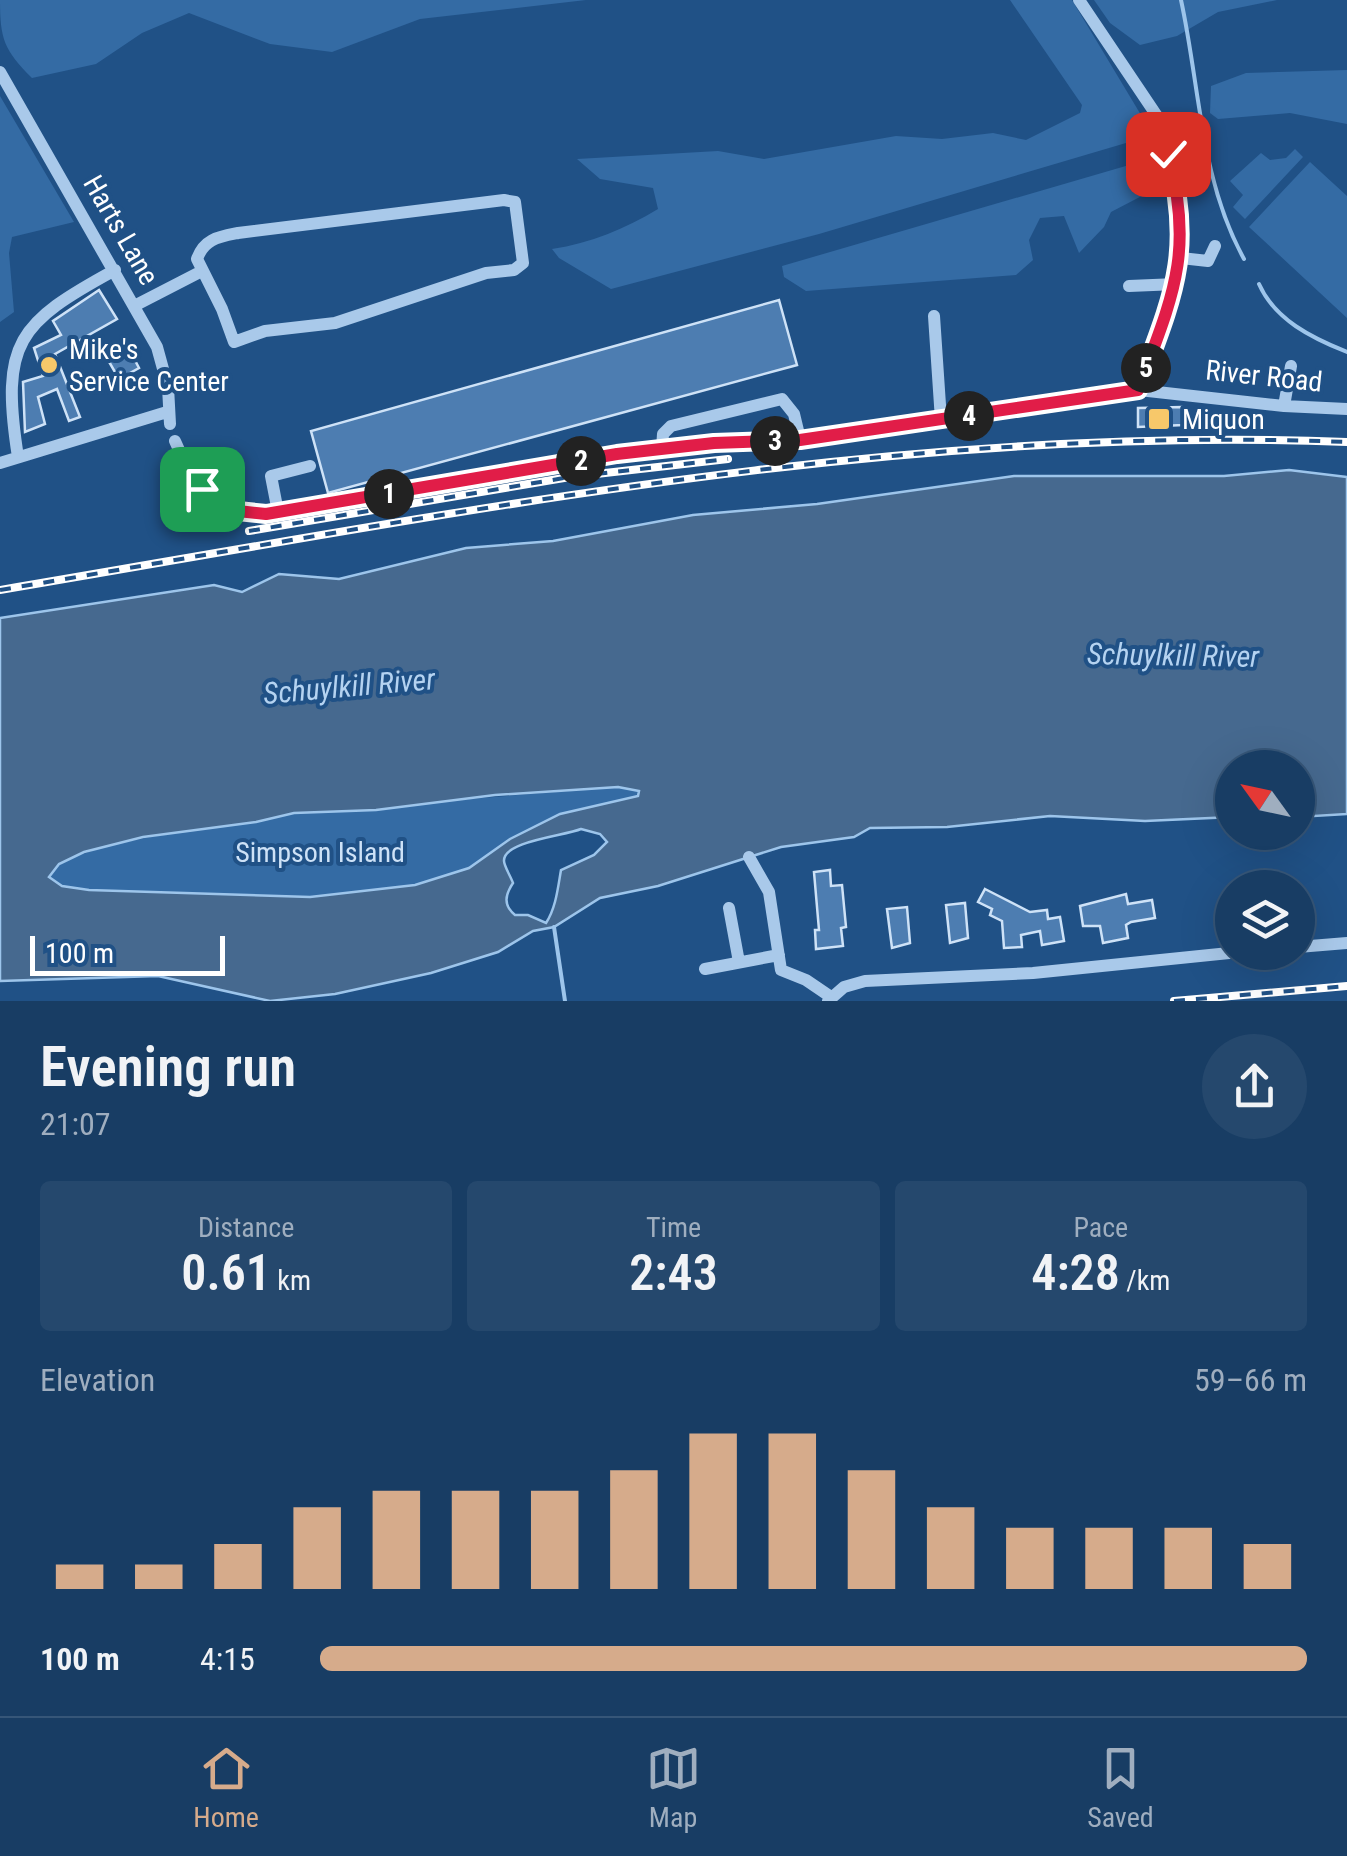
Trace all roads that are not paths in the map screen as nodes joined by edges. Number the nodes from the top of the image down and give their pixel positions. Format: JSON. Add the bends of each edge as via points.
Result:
{"nodes":[{"id":1,"x":1079,"y":0,"type":"edge"},
{"id":2,"x":0,"y":72,"type":"edge"},
{"id":3,"x":1216,"y":246,"type":"dead end"},
{"id":4,"x":1181,"y":258,"type":"junction"},
{"id":5,"x":115,"y":270,"type":"junction"},
{"id":6,"x":202,"y":271,"type":"junction"},
{"id":7,"x":1177,"y":284,"type":"junction"},
{"id":8,"x":1129,"y":286,"type":"dead end"},
{"id":9,"x":136,"y":305,"type":"junction"},
{"id":10,"x":934,"y":316,"type":"dead end"},
{"id":11,"x":1291,"y":366,"type":"dead end"},
{"id":12,"x":1138,"y":390,"type":"junction"},
{"id":13,"x":1284,"y":406,"type":"junction"},
{"id":14,"x":1347,"y":409,"type":"edge"},
{"id":15,"x":942,"y":420,"type":"junction"},
{"id":16,"x":800,"y":440,"type":"junction"},
{"id":17,"x":175,"y":442,"type":"dead end"},
{"id":18,"x":662,"y":449,"type":"junction"},
{"id":19,"x":18,"y":457,"type":"junction"},
{"id":20,"x":0,"y":463,"type":"edge"},
{"id":21,"x":310,"y":466,"type":"dead end"},
{"id":22,"x":278,"y":512,"type":"junction"},
{"id":23,"x":748,"y":857,"type":"dead end"},
{"id":24,"x":728,"y":908,"type":"dead end"},
{"id":25,"x":1347,"y":942,"type":"edge"},
{"id":26,"x":1315,"y":945,"type":"edge"},
{"id":27,"x":779,"y":955,"type":"junction"},
{"id":28,"x":1215,"y":955,"type":"edge"},
{"id":29,"x":738,"y":962,"type":"junction"},
{"id":30,"x":705,"y":969,"type":"dead end"},
{"id":31,"x":830,"y":999,"type":"edge"}],
"edges":[{"from":1,"to":4,"type":"street","via":[[1157,116],[1177,192]]},
{"from":2,"to":5,"type":"street","name":"Harts Lane"},
{"from":3,"to":4,"type":"street","via":[[1208,260]]},
{"from":4,"to":7,"type":"street"},
{"from":5,"to":9,"type":"street","name":"Harts Lane"},
{"from":5,"to":19,"type":"street","via":[[46,308],[12,350],[3,388]]},
{"from":6,"to":6,"type":"street","via":[[196,260],[214,238],[516,202],[523,264],[335,323],[265,331],[234,342]]},
{"from":6,"to":9,"type":"street"},
{"from":7,"to":8,"type":"street"},
{"from":7,"to":12,"type":"street"},
{"from":9,"to":19,"type":"street","name":"Harts Lane","via":[[164,366],[168,418]]},
{"from":10,"to":15,"type":"street"},
{"from":11,"to":13,"type":"street"},
{"from":12,"to":13,"type":"street","name":"River Road"},
{"from":12,"to":15,"type":"street","name":"River Road"},
{"from":13,"to":14,"type":"street","name":"River Road"},
{"from":15,"to":16,"type":"street","name":"River Road"},
{"from":16,"to":18,"type":"street","name":"River Road"},
{"from":16,"to":18,"type":"street","via":[[782,399],[671,426]]},
{"from":17,"to":22,"type":"street","name":"River Road","via":[[202,489],[227,506],[252,514]]},
{"from":18,"to":22,"type":"street","name":"River Road"},
{"from":19,"to":20,"type":"street"},
{"from":21,"to":22,"type":"street","via":[[271,476]]},
{"from":23,"to":27,"type":"street","via":[[769,892]]},
{"from":24,"to":29,"type":"street"},
{"from":25,"to":26,"type":"street"},
{"from":27,"to":29,"type":"street"},
{"from":27,"to":31,"type":"street","via":[[781,970]]},
{"from":28,"to":31,"type":"street","via":[[865,982]]},
{"from":29,"to":30,"type":"street"}]}
